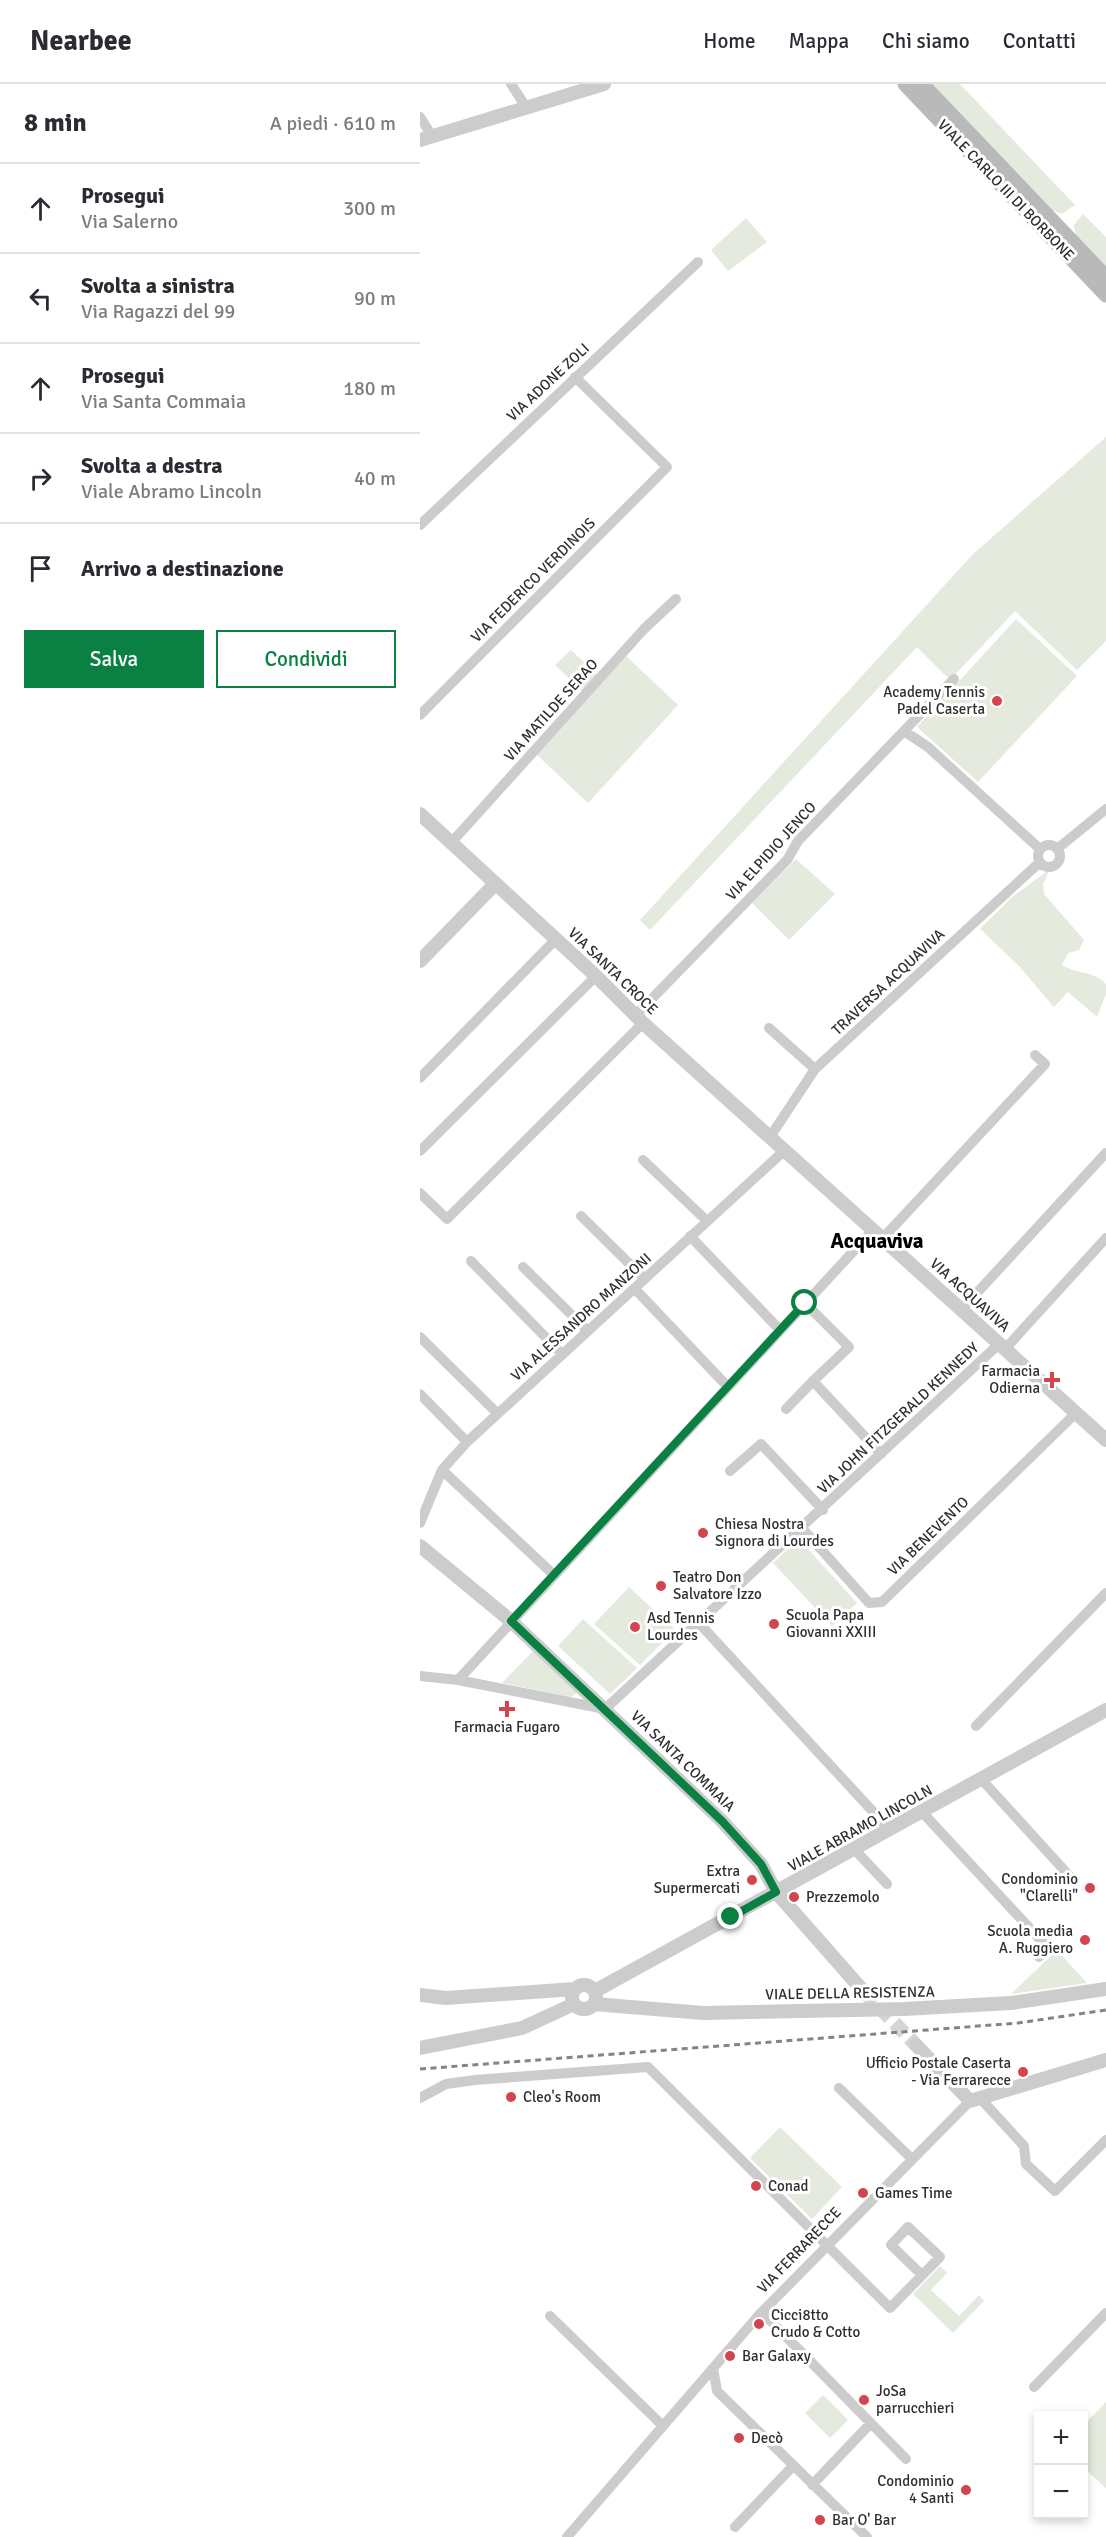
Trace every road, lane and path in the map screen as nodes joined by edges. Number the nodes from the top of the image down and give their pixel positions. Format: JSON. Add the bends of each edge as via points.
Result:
{"nodes":[{"id":1,"x":511,"y":84,"type":"edge"},
{"id":2,"x":604,"y":84,"type":"edge"},
{"id":3,"x":905,"y":84,"type":"edge"},
{"id":4,"x":922,"y":84,"type":"edge"},
{"id":5,"x":526,"y":107,"type":"junction"},
{"id":6,"x":420,"y":117,"type":"edge"},
{"id":7,"x":426,"y":138,"type":"edge"},
{"id":8,"x":698,"y":262,"type":"dead end"},
{"id":9,"x":1106,"y":278,"type":"edge"},
{"id":10,"x":1106,"y":295,"type":"edge"},
{"id":11,"x":575,"y":377,"type":"junction"},
{"id":12,"x":420,"y":525,"type":"edge"},
{"id":13,"x":676,"y":599,"type":"dead end"},
{"id":14,"x":954,"y":679,"type":"dead end"},
{"id":15,"x":420,"y":715,"type":"edge"},
{"id":16,"x":904,"y":731,"type":"junction"},
{"id":17,"x":1106,"y":809,"type":"edge"},
{"id":18,"x":422,"y":819,"type":"edge"},
{"id":19,"x":451,"y":843,"type":"junction"},
{"id":20,"x":1040,"y":849,"type":"junction"},
{"id":21,"x":1057,"y":849,"type":"junction"},
{"id":22,"x":1040,"y":862,"type":"junction"},
{"id":23,"x":495,"y":884,"type":"junction"},
{"id":24,"x":556,"y":939,"type":"junction"},
{"id":25,"x":420,"y":961,"type":"edge"},
{"id":26,"x":597,"y":976,"type":"junction"},
{"id":27,"x":639,"y":1019,"type":"junction"},
{"id":28,"x":770,"y":1028,"type":"dead end"},
{"id":29,"x":1035,"y":1055,"type":"dead end"},
{"id":30,"x":815,"y":1069,"type":"junction"},
{"id":31,"x":420,"y":1078,"type":"edge"},
{"id":32,"x":770,"y":1137,"type":"junction"},
{"id":33,"x":785,"y":1150,"type":"junction"},
{"id":34,"x":420,"y":1151,"type":"edge"},
{"id":35,"x":1106,"y":1153,"type":"edge"},
{"id":36,"x":643,"y":1160,"type":"dead end"},
{"id":37,"x":420,"y":1193,"type":"edge"},
{"id":38,"x":581,"y":1216,"type":"dead end"},
{"id":39,"x":707,"y":1221,"type":"junction"},
{"id":40,"x":878,"y":1234,"type":"junction"},
{"id":41,"x":690,"y":1236,"type":"junction"},
{"id":42,"x":1106,"y":1238,"type":"edge"},
{"id":43,"x":471,"y":1261,"type":"dead end"},
{"id":44,"x":523,"y":1267,"type":"dead end"},
{"id":45,"x":645,"y":1279,"type":"junction"},
{"id":46,"x":635,"y":1289,"type":"junction"},
{"id":47,"x":805,"y":1303,"type":"junction"},
{"id":48,"x":962,"y":1309,"type":"junction"},
{"id":49,"x":780,"y":1330,"type":"junction"},
{"id":50,"x":588,"y":1331,"type":"junction"},
{"id":51,"x":420,"y":1337,"type":"edge"},
{"id":52,"x":1002,"y":1346,"type":"junction"},
{"id":53,"x":562,"y":1354,"type":"junction"},
{"id":54,"x":813,"y":1381,"type":"junction"},
{"id":55,"x":727,"y":1386,"type":"junction"},
{"id":56,"x":420,"y":1394,"type":"edge"},
{"id":57,"x":786,"y":1409,"type":"dead end"},
{"id":58,"x":496,"y":1413,"type":"junction"},
{"id":59,"x":1076,"y":1413,"type":"junction"},
{"id":60,"x":1106,"y":1440,"type":"edge"},
{"id":61,"x":467,"y":1442,"type":"junction"},
{"id":62,"x":881,"y":1454,"type":"junction"},
{"id":63,"x":442,"y":1470,"type":"junction"},
{"id":64,"x":730,"y":1471,"type":"dead end"},
{"id":65,"x":823,"y":1510,"type":"junction"},
{"id":66,"x":420,"y":1523,"type":"edge"},
{"id":67,"x":802,"y":1528,"type":"junction"},
{"id":68,"x":420,"y":1546,"type":"edge"},
{"id":69,"x":554,"y":1575,"type":"junction"},
{"id":70,"x":1106,"y":1593,"type":"edge"},
{"id":71,"x":511,"y":1621,"type":"junction"},
{"id":72,"x":698,"y":1622,"type":"junction"},
{"id":73,"x":420,"y":1676,"type":"edge"},
{"id":74,"x":458,"y":1680,"type":"junction"},
{"id":75,"x":605,"y":1709,"type":"junction"},
{"id":76,"x":1106,"y":1710,"type":"edge"},
{"id":77,"x":976,"y":1726,"type":"dead end"},
{"id":78,"x":982,"y":1780,"type":"junction"},
{"id":79,"x":922,"y":1812,"type":"junction"},
{"id":80,"x":890,"y":1830,"type":"junction"},
{"id":81,"x":854,"y":1849,"type":"junction"},
{"id":82,"x":1075,"y":1882,"type":"dead end"},
{"id":83,"x":887,"y":1884,"type":"dead end"},
{"id":84,"x":782,"y":1889,"type":"junction"},
{"id":85,"x":1039,"y":1957,"type":"dead end"},
{"id":86,"x":575,"y":1989,"type":"junction"},
{"id":87,"x":1106,"y":1989,"type":"edge"},
{"id":88,"x":865,"y":1993,"type":"tunnel mouth"},
{"id":89,"x":420,"y":1995,"type":"edge"},
{"id":90,"x":446,"y":1998,"type":"junction"},
{"id":91,"x":594,"y":1998,"type":"junction"},
{"id":92,"x":420,"y":2001,"type":"edge"},
{"id":93,"x":574,"y":2004,"type":"junction"},
{"id":94,"x":916,"y":2045,"type":"tunnel mouth"},
{"id":95,"x":420,"y":2048,"type":"edge"},
{"id":96,"x":1106,"y":2060,"type":"edge"},
{"id":97,"x":839,"y":2088,"type":"dead end"},
{"id":98,"x":420,"y":2098,"type":"edge"},
{"id":99,"x":974,"y":2099,"type":"junction"},
{"id":100,"x":1106,"y":2140,"type":"edge"},
{"id":101,"x":912,"y":2159,"type":"junction"},
{"id":102,"x":826,"y":2246,"type":"junction"},
{"id":103,"x":922,"y":2275,"type":"junction"},
{"id":104,"x":762,"y":2312,"type":"junction"},
{"id":105,"x":1106,"y":2313,"type":"edge"},
{"id":106,"x":550,"y":2316,"type":"dead end"},
{"id":107,"x":713,"y":2368,"type":"junction"},
{"id":108,"x":1034,"y":2387,"type":"dead end"},
{"id":109,"x":695,"y":2388,"type":"junction"},
{"id":110,"x":717,"y":2391,"type":"junction"},
{"id":111,"x":871,"y":2423,"type":"junction"},
{"id":112,"x":662,"y":2425,"type":"junction"},
{"id":113,"x":906,"y":2459,"type":"dead end"},
{"id":114,"x":794,"y":2466,"type":"junction"},
{"id":115,"x":813,"y":2485,"type":"junction"},
{"id":116,"x":735,"y":2527,"type":"dead end"},
{"id":117,"x":567,"y":2537,"type":"edge"},
{"id":118,"x":867,"y":2537,"type":"edge"}],
"edges":[{"from":1,"to":5,"type":"street"},
{"from":2,"to":5,"type":"street"},
{"from":3,"to":10,"type":"main road","name":"VIALE CARLO III DI BORBONE"},
{"from":4,"to":9,"type":"main road","name":"VIALE CARLO III DI BORBONE"},
{"from":5,"to":7,"type":"street"},
{"from":6,"to":7,"type":"street"},
{"from":8,"to":11,"type":"street","name":"VIA ADONE ZOLI"},
{"from":11,"to":12,"type":"street","name":"VIA ADONE ZOLI"},
{"from":11,"to":15,"type":"street","name":"VIA FEDERICO VERDINOIS","via":[[667,467]]},
{"from":13,"to":19,"type":"street","name":"VIA MATILDE SERAO","via":[[644,629]]},
{"from":14,"to":16,"type":"street","name":"VIA ELPIDIO JENCO"},
{"from":16,"to":20,"type":"street","via":[[928,747]]},
{"from":16,"to":27,"type":"street","name":"VIA ELPIDIO JENCO","via":[[798,841],[787,860]]},
{"from":17,"to":21,"type":"street"},
{"from":18,"to":19,"type":"street","name":"VIA SANTA CROCE"},
{"from":19,"to":23,"type":"street","name":"VIA SANTA CROCE"},
{"from":20,"to":21,"type":"street","via":[[1049,845]]},
{"from":20,"to":22,"type":"street"},
{"from":21,"to":22,"type":"street","via":[[1059,858],[1055,864],[1049,867]]},
{"from":22,"to":30,"type":"street","name":"TRAVERSA ACQUAVIVA"},
{"from":23,"to":24,"type":"street","name":"VIA SANTA CROCE"},
{"from":23,"to":25,"type":"street"},
{"from":24,"to":26,"type":"street","name":"VIA SANTA CROCE"},
{"from":24,"to":31,"type":"street"},
{"from":26,"to":27,"type":"street","name":"VIA SANTA CROCE"},
{"from":26,"to":34,"type":"street"},
{"from":27,"to":32,"type":"street","name":"VIA SANTA CROCE"},
{"from":27,"to":37,"type":"street","name":"VIA ELPIDIO JENCO","via":[[447,1219]]},
{"from":28,"to":30,"type":"street"},
{"from":29,"to":40,"type":"street","via":[[1045,1064]]},
{"from":30,"to":32,"type":"street","name":"TRAVERSA ACQUAVIVA"},
{"from":32,"to":33,"type":"street","name":"VIA SANTA CROCE"},
{"from":33,"to":39,"type":"street","name":"VIA ALESSANDRO MANZONI"},
{"from":33,"to":40,"type":"street","name":"VIA ACQUAVIVA"},
{"from":35,"to":48,"type":"street"},
{"from":36,"to":39,"type":"street"},
{"from":38,"to":45,"type":"street"},
{"from":39,"to":41,"type":"street","name":"VIA ALESSANDRO MANZONI"},
{"from":40,"to":47,"type":"street"},
{"from":40,"to":48,"type":"street","name":"VIA ACQUAVIVA"},
{"from":41,"to":45,"type":"street","name":"VIA ALESSANDRO MANZONI"},
{"from":41,"to":49,"type":"street"},
{"from":42,"to":52,"type":"street","name":"VIA JOHN FITZGERALD KENNEDY"},
{"from":43,"to":53,"type":"street"},
{"from":44,"to":50,"type":"street"},
{"from":45,"to":46,"type":"street","name":"VIA ALESSANDRO MANZONI"},
{"from":46,"to":50,"type":"street","name":"VIA ALESSANDRO MANZONI"},
{"from":46,"to":55,"type":"street"},
{"from":47,"to":49,"type":"street"},
{"from":47,"to":54,"type":"street","via":[[849,1347]]},
{"from":48,"to":52,"type":"street","name":"VIA ACQUAVIVA"},
{"from":49,"to":55,"type":"street"},
{"from":50,"to":53,"type":"street","name":"VIA ALESSANDRO MANZONI"},
{"from":51,"to":58,"type":"street"},
{"from":52,"to":59,"type":"street","name":"VIA ACQUAVIVA"},
{"from":52,"to":62,"type":"street","name":"VIA JOHN FITZGERALD KENNEDY"},
{"from":53,"to":58,"type":"street","name":"VIA ALESSANDRO MANZONI"},
{"from":54,"to":57,"type":"street"},
{"from":54,"to":62,"type":"street"},
{"from":55,"to":69,"type":"street"},
{"from":56,"to":61,"type":"street"},
{"from":58,"to":61,"type":"street","name":"VIA ALESSANDRO MANZONI"},
{"from":59,"to":60,"type":"street","name":"VIA ACQUAVIVA"},
{"from":59,"to":67,"type":"street","name":"VIA BENEVENTO","via":[[882,1602],[869,1603]]},
{"from":61,"to":63,"type":"street","name":"VIA ALESSANDRO MANZONI"},
{"from":62,"to":65,"type":"street","name":"VIA JOHN FITZGERALD KENNEDY"},
{"from":63,"to":66,"type":"street","name":"VIA ALESSANDRO MANZONI"},
{"from":63,"to":69,"type":"street"},
{"from":64,"to":65,"type":"street","via":[[761,1444]]},
{"from":65,"to":67,"type":"street","name":"VIA JOHN FITZGERALD KENNEDY"},
{"from":67,"to":72,"type":"street","name":"VIA JOHN FITZGERALD KENNEDY"},
{"from":68,"to":71,"type":"street","name":"VIA SANTA COMMAIA"},
{"from":69,"to":71,"type":"street"},
{"from":70,"to":77,"type":"street"},
{"from":71,"to":74,"type":"street"},
{"from":71,"to":75,"type":"street","name":"VIA SANTA COMMAIA"},
{"from":72,"to":75,"type":"street","name":"VIA JOHN FITZGERALD KENNEDY"},
{"from":72,"to":80,"type":"street"},
{"from":73,"to":74,"type":"street"},
{"from":74,"to":75,"type":"street"},
{"from":75,"to":84,"type":"street","name":"VIA SANTA COMMAIA","via":[[722,1821]]},
{"from":76,"to":78,"type":"street","name":"VIALE ABRAMO LINCOLN"},
{"from":78,"to":79,"type":"street","name":"VIALE ABRAMO LINCOLN"},
{"from":78,"to":82,"type":"street"},
{"from":79,"to":80,"type":"street","name":"VIALE ABRAMO LINCOLN"},
{"from":79,"to":85,"type":"street","via":[[1048,1948]]},
{"from":80,"to":81,"type":"street","name":"VIALE ABRAMO LINCOLN"},
{"from":81,"to":83,"type":"street"},
{"from":81,"to":84,"type":"street","name":"VIALE ABRAMO LINCOLN"},
{"from":84,"to":88,"type":"street","name":"VIA SANTA COMMAIA","via":[[786,1903]]},
{"from":84,"to":91,"type":"street","name":"VIALE ABRAMO LINCOLN"},
{"from":86,"to":90,"type":"street"},
{"from":86,"to":91,"type":"street","via":[[586,1985]]},
{"from":86,"to":93,"type":"street"},
{"from":87,"to":91,"type":"street","name":"VIALE DELLA RESISTENZA","via":[[1011,2003],[703,2013]]},
{"from":89,"to":90,"type":"street"},
{"from":90,"to":92,"type":"street"},
{"from":91,"to":93,"type":"street","via":[[584,2009]]},
{"from":93,"to":95,"type":"street","via":[[522,2028]]},
{"from":94,"to":99,"type":"street"},
{"from":96,"to":99,"type":"street","name":"VIA FERRARECCE"},
{"from":97,"to":101,"type":"street"},
{"from":98,"to":102,"type":"street","via":[[446,2084],[475,2080],[648,2067]]},
{"from":99,"to":100,"type":"street","via":[[1024,2146],[1026,2164],[1055,2191]]},
{"from":99,"to":101,"type":"street","name":"VIA FERRARECCE"},
{"from":101,"to":102,"type":"street","name":"VIA FERRARECCE"},
{"from":102,"to":103,"type":"street","via":[[890,2308]]},
{"from":102,"to":104,"type":"street","name":"VIA FERRARECCE"},
{"from":103,"to":103,"type":"street","via":[[891,2245],[908,2227],[939,2257]]},
{"from":104,"to":107,"type":"street","name":"VIA FERRARECCE"},
{"from":104,"to":111,"type":"street"},
{"from":105,"to":108,"type":"street"},
{"from":106,"to":112,"type":"street"},
{"from":107,"to":109,"type":"street","name":"VIA FERRARECCE"},
{"from":107,"to":110,"type":"street"},
{"from":109,"to":110,"type":"street"},
{"from":109,"to":112,"type":"street","name":"VIA FERRARECCE"},
{"from":110,"to":114,"type":"street"},
{"from":111,"to":113,"type":"street"},
{"from":111,"to":115,"type":"street"},
{"from":112,"to":117,"type":"street","name":"VIA FERRARECCE"},
{"from":114,"to":115,"type":"street"},
{"from":114,"to":116,"type":"street"},
{"from":115,"to":118,"type":"street"}]}
